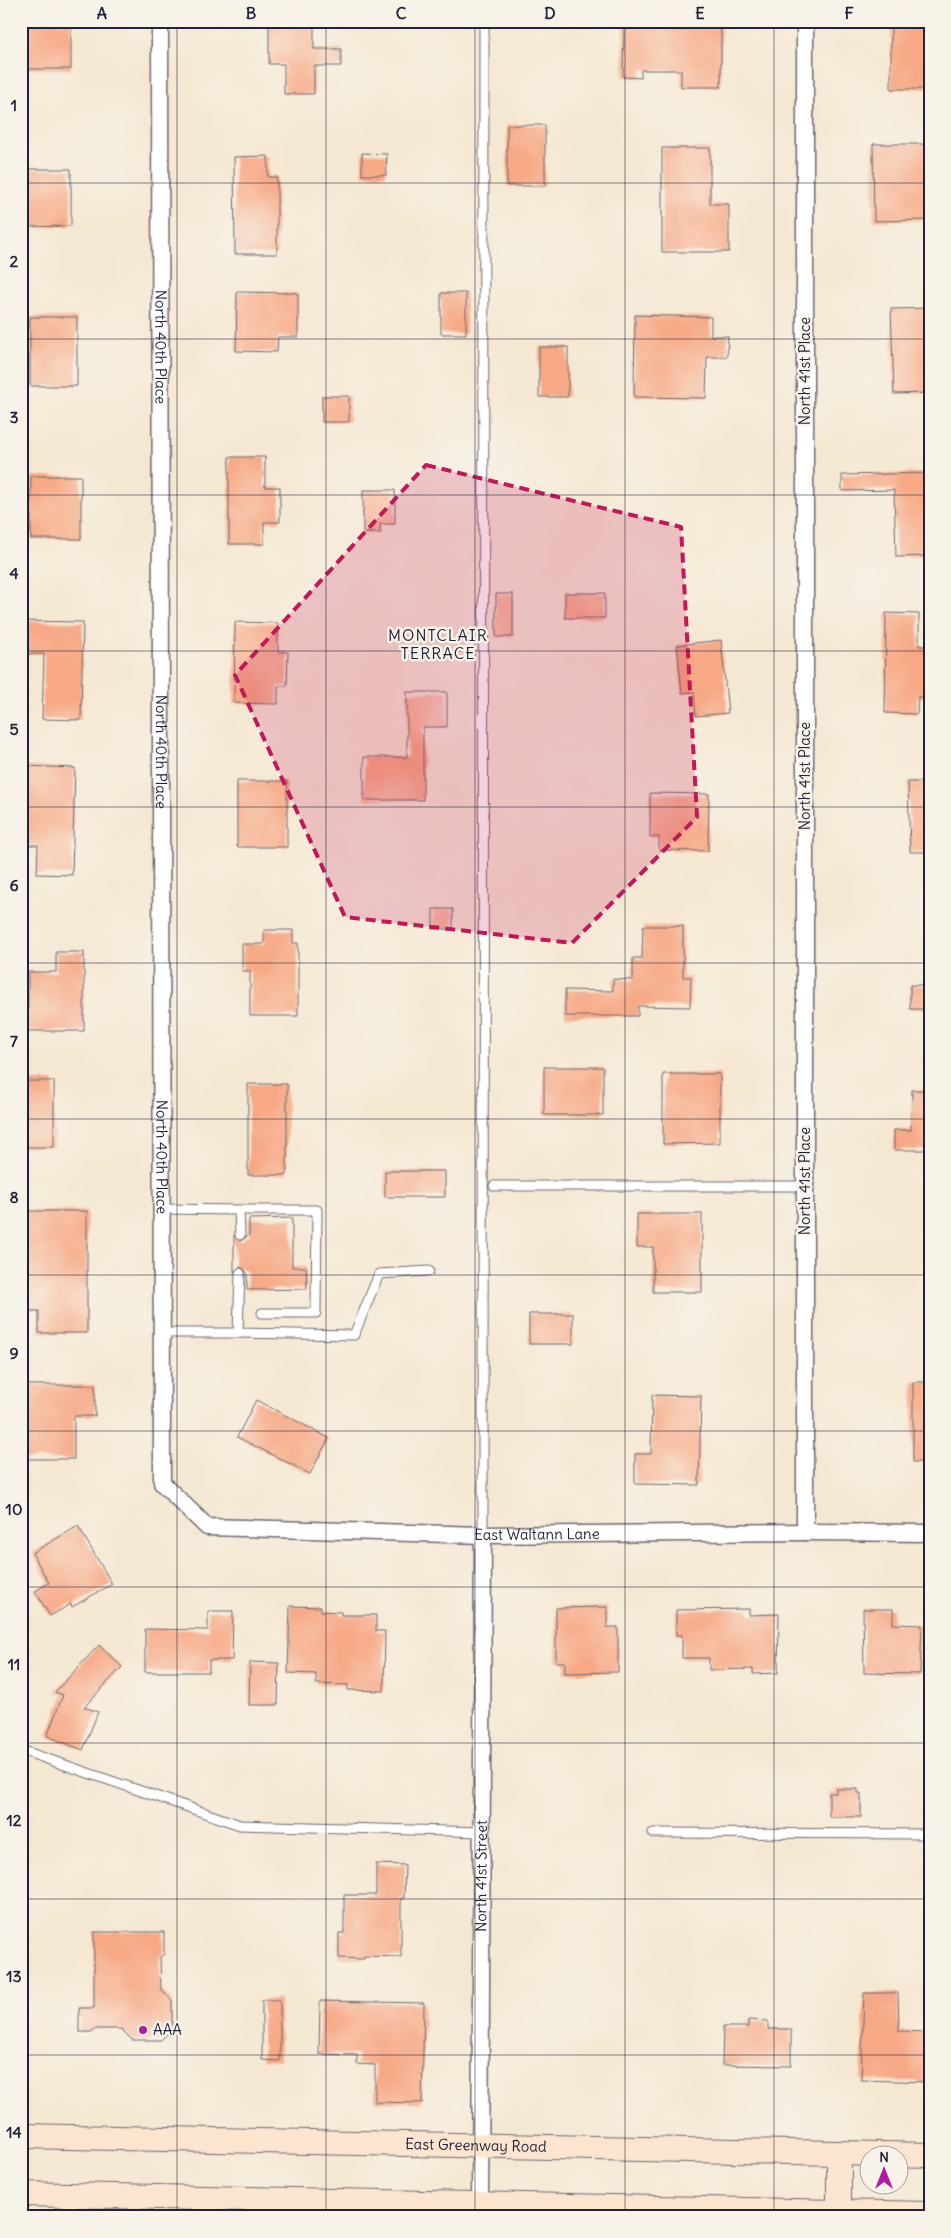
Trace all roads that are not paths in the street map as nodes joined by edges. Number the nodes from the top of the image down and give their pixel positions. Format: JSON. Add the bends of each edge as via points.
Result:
{"nodes":[{"id":1,"x":160,"y":21,"type":"edge"},
{"id":2,"x":484,"y":21,"type":"edge"},
{"id":3,"x":805,"y":21,"type":"edge"},
{"id":4,"x":494,"y":1186,"type":"dead end"},
{"id":5,"x":805,"y":1186,"type":"junction"},
{"id":6,"x":162,"y":1209,"type":"junction"},
{"id":7,"x":239,"y":1210,"type":"junction"},
{"id":8,"x":240,"y":1235,"type":"dead end"},
{"id":9,"x":429,"y":1270,"type":"dead end"},
{"id":10,"x":240,"y":1273,"type":"dead end"},
{"id":11,"x":262,"y":1313,"type":"dead end"},
{"id":12,"x":162,"y":1333,"type":"junction"},
{"id":13,"x":238,"y":1334,"type":"junction"},
{"id":14,"x":162,"y":1483,"type":"joint"},
{"id":15,"x":805,"y":1532,"type":"junction"},
{"id":16,"x":930,"y":1533,"type":"edge"},
{"id":17,"x":482,"y":1535,"type":"junction"},
{"id":18,"x":21,"y":1750,"type":"edge"},
{"id":19,"x":482,"y":1832,"type":"junction"},
{"id":20,"x":653,"y":1833,"type":"dead end"},
{"id":21,"x":930,"y":1834,"type":"edge"},
{"id":22,"x":21,"y":2136,"type":"edge"},
{"id":23,"x":480,"y":2146,"type":"junction"},
{"id":24,"x":839,"y":2153,"type":"junction"},
{"id":25,"x":930,"y":2155,"type":"edge"},
{"id":26,"x":21,"y":2194,"type":"edge"},
{"id":27,"x":480,"y":2210,"type":"edge"},
{"id":28,"x":839,"y":2212,"type":"junction"},
{"id":29,"x":930,"y":2214,"type":"edge"}],
"edges":[{"from":1,"to":6,"type":"street","name":"North 40th Place"},
{"from":2,"to":17,"type":"lane"},
{"from":3,"to":5,"type":"street","name":"North 41st Place"},
{"from":4,"to":5,"type":"lane"},
{"from":5,"to":15,"type":"street","name":"North 41st Place"},
{"from":6,"to":7,"type":"lane"},
{"from":6,"to":12,"type":"street","name":"North 40th Place"},
{"from":7,"to":8,"type":"lane"},
{"from":7,"to":11,"type":"lane","via":[[317,1210],[316,1313]]},
{"from":9,"to":13,"type":"lane","via":[[379,1274],[354,1335]]},
{"from":10,"to":13,"type":"lane"},
{"from":12,"to":13,"type":"lane"},
{"from":12,"to":14,"type":"street","name":"North 40th Place"},
{"from":14,"to":17,"type":"street","name":"East Waltann Lane","via":[[207,1527]]},
{"from":15,"to":16,"type":"street","name":"East Waltann Lane"},
{"from":15,"to":17,"type":"street","name":"East Waltann Lane"},
{"from":17,"to":19,"type":"street","name":"North 41st Street"},
{"from":18,"to":19,"type":"lane","via":[[240,1825]]},
{"from":19,"to":23,"type":"street","name":"North 41st Street"},
{"from":20,"to":21,"type":"lane"},
{"from":22,"to":23,"type":"main road","name":"East Greenway Road"},
{"from":23,"to":24,"type":"main road","name":"East Greenway Road"},
{"from":23,"to":27,"type":"street","name":"North 41st Street"},
{"from":24,"to":25,"type":"main road","name":"East Greenway Road"},
{"from":24,"to":28,"type":"main road"},
{"from":26,"to":27,"type":"main road"},
{"from":27,"to":28,"type":"main road"},
{"from":28,"to":29,"type":"main road"}]}
